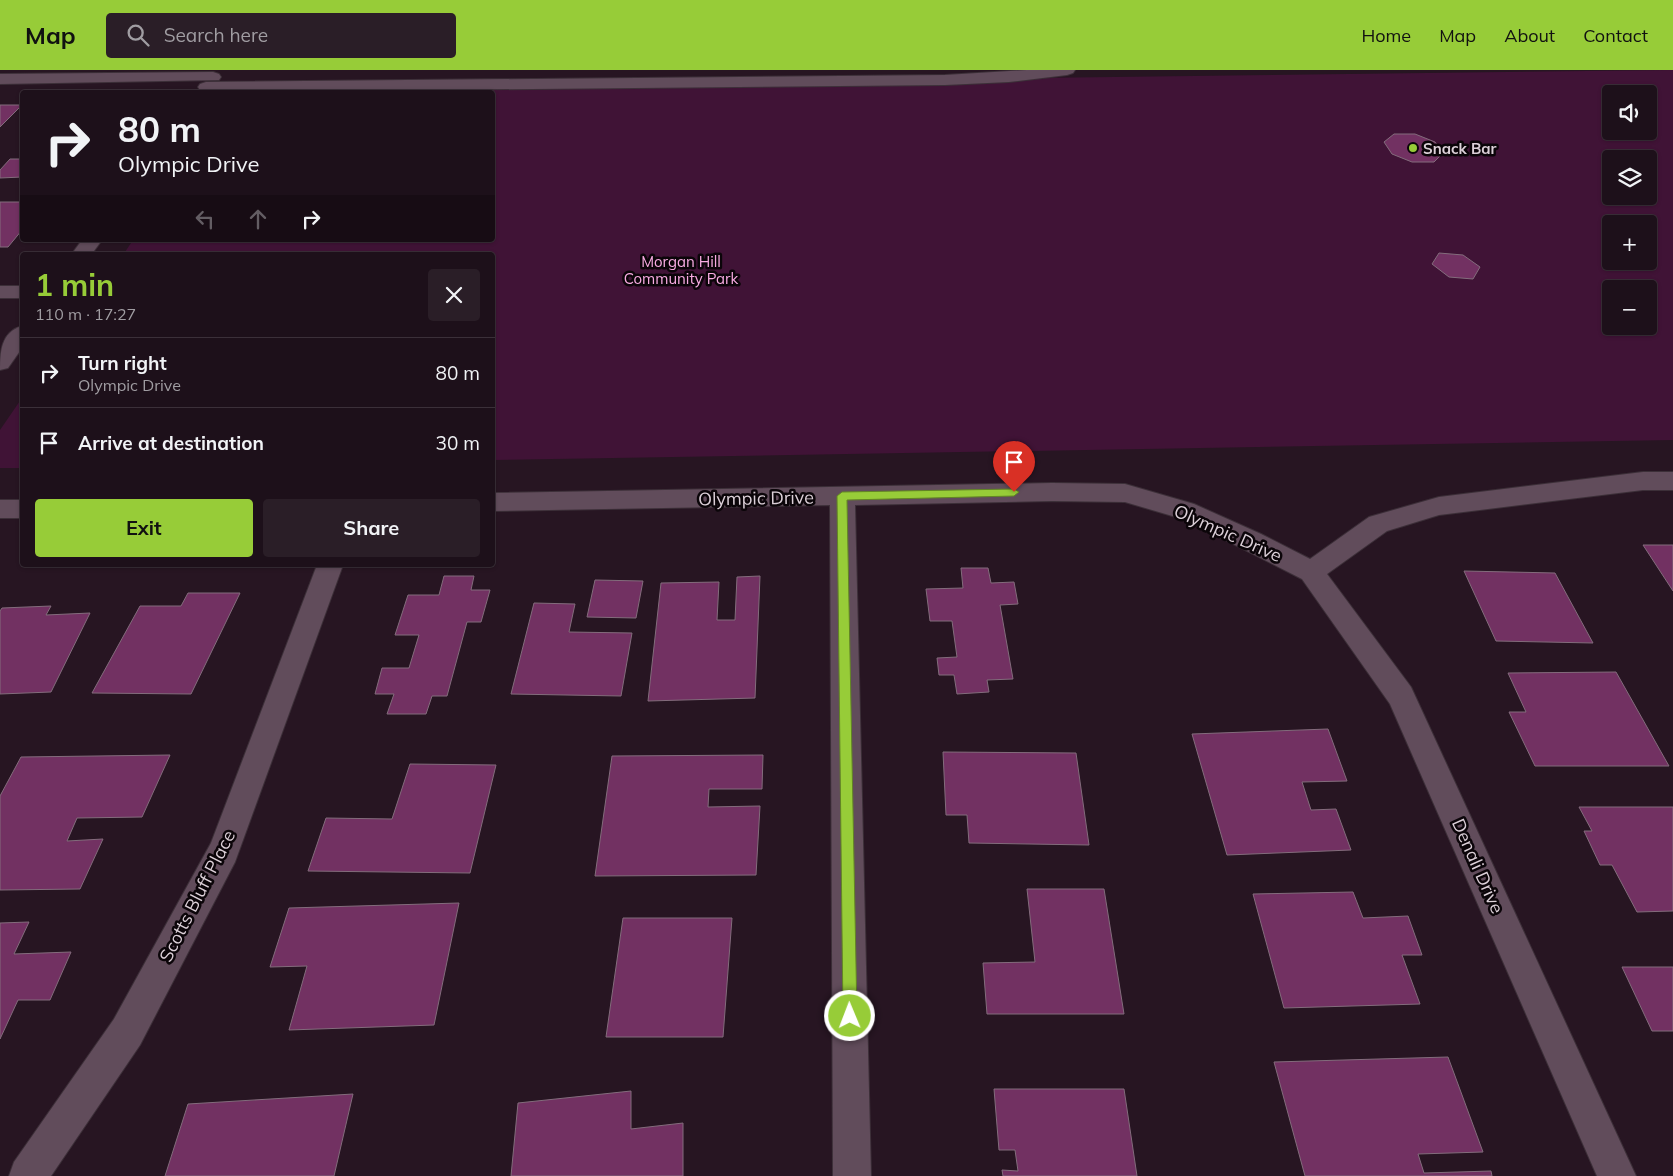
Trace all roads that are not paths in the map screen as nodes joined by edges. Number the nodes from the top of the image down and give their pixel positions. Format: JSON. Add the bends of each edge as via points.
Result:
{"nodes":[{"id":1,"x":1062,"y":70,"type":"edge"},
{"id":2,"x":1067,"y":70,"type":"edge"},
{"id":3,"x":0,"y":79,"type":"edge"},
{"id":4,"x":210,"y":82,"type":"edge"},
{"id":5,"x":0,"y":292,"type":"edge"},
{"id":6,"x":20,"y":292,"type":"edge"},
{"id":7,"x":20,"y":336,"type":"edge"},
{"id":8,"x":0,"y":363,"type":"edge"},
{"id":9,"x":1673,"y":481,"type":"edge"},
{"id":10,"x":842,"y":496,"type":"junction"},
{"id":11,"x":495,"y":502,"type":"edge"},
{"id":12,"x":20,"y":508,"type":"edge"},
{"id":13,"x":0,"y":509,"type":"edge"},
{"id":14,"x":329,"y":567,"type":"edge"},
{"id":15,"x":1311,"y":572,"type":"junction"},
{"id":16,"x":28,"y":1176,"type":"edge"},
{"id":17,"x":852,"y":1176,"type":"edge"},
{"id":18,"x":1617,"y":1176,"type":"edge"}],
"edges":[{"from":1,"to":2,"type":"street"},
{"from":1,"to":4,"type":"street","via":[[945,80]]},
{"from":3,"to":4,"type":"street"},
{"from":5,"to":6,"type":"street"},
{"from":7,"to":8,"type":"street"},
{"from":9,"to":15,"type":"street","via":[[1643,481],[1439,506],[1378,524]]},
{"from":10,"to":11,"type":"street","name":"Olympic Drive"},
{"from":10,"to":15,"type":"street","name":"Olympic Drive","via":[[1125,493],[1194,513]]},
{"from":10,"to":17,"type":"street"},
{"from":12,"to":13,"type":"street"},
{"from":14,"to":16,"type":"street","name":"Scotts Bluff Place","via":[[224,851],[127,1032]]},
{"from":15,"to":18,"type":"street","name":"Denali Drive","via":[[1401,696]]}]}
